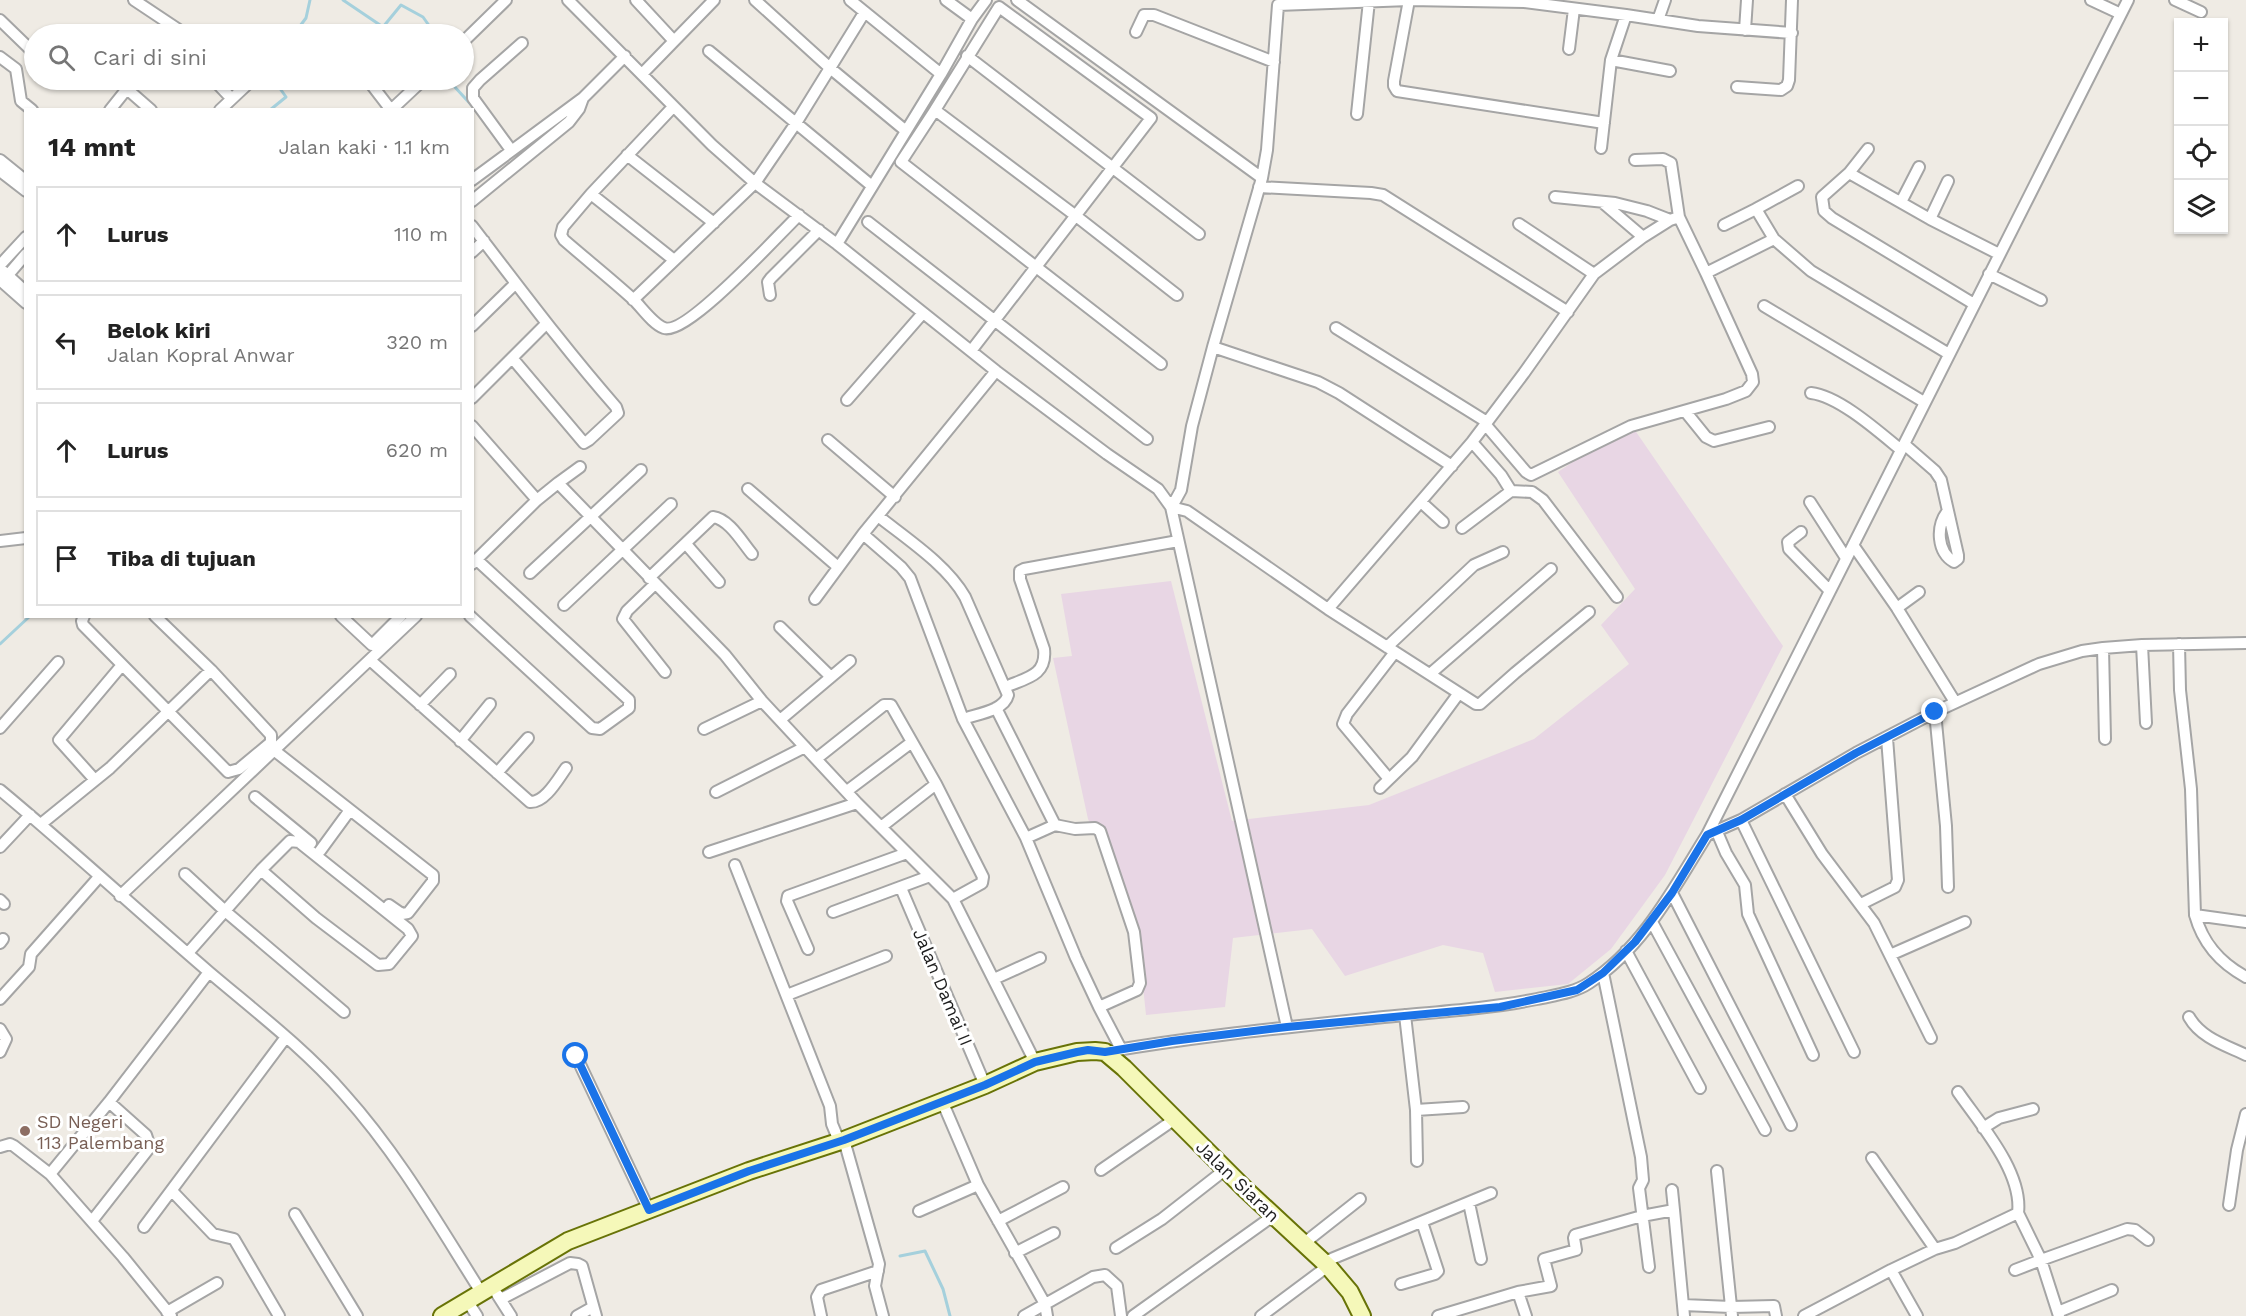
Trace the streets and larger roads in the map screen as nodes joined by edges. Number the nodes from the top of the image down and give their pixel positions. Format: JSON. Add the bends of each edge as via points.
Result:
{"nodes":[{"id":1,"x":134,"y":0,"type":"edge"},
{"id":2,"x":506,"y":0,"type":"edge"},
{"id":3,"x":636,"y":0,"type":"edge"},
{"id":4,"x":714,"y":0,"type":"edge"},
{"id":5,"x":754,"y":0,"type":"edge"},
{"id":6,"x":850,"y":0,"type":"edge"},
{"id":7,"x":946,"y":0,"type":"edge"},
{"id":8,"x":986,"y":0,"type":"edge"},
{"id":9,"x":1017,"y":0,"type":"edge"},
{"id":10,"x":1409,"y":0,"type":"edge"},
{"id":11,"x":1665,"y":0,"type":"edge"},
{"id":12,"x":1747,"y":0,"type":"edge"},
{"id":13,"x":1792,"y":0,"type":"edge"},
{"id":14,"x":2091,"y":0,"type":"edge"},
{"id":15,"x":2128,"y":0,"type":"edge"},
{"id":16,"x":2175,"y":0,"type":"edge"},
{"id":17,"x":572,"y":1,"type":"edge"},
{"id":18,"x":1369,"y":1,"type":"edge"},
{"id":19,"x":1525,"y":1,"type":"edge"},
{"id":20,"x":1278,"y":2,"type":"edge"},
{"id":21,"x":1574,"y":9,"type":"junction"},
{"id":22,"x":2201,"y":12,"type":"dead end"},
{"id":23,"x":864,"y":13,"type":"junction"},
{"id":24,"x":1626,"y":15,"type":"junction"},
{"id":25,"x":2121,"y":15,"type":"junction"},
{"id":26,"x":972,"y":19,"type":"junction"},
{"id":27,"x":0,"y":20,"type":"edge"},
{"id":28,"x":1658,"y":20,"type":"junction"},
{"id":29,"x":168,"y":23,"type":"edge"},
{"id":30,"x":1745,"y":30,"type":"junction"},
{"id":31,"x":474,"y":31,"type":"edge"},
{"id":32,"x":1136,"y":32,"type":"dead end"},
{"id":33,"x":1792,"y":33,"type":"junction"},
{"id":34,"x":674,"y":41,"type":"junction"},
{"id":35,"x":24,"y":43,"type":"edge"},
{"id":36,"x":522,"y":44,"type":"dead end"},
{"id":37,"x":1569,"y":49,"type":"dead end"},
{"id":38,"x":709,"y":51,"type":"dead end"},
{"id":39,"x":968,"y":56,"type":"junction"},
{"id":40,"x":0,"y":57,"type":"edge"},
{"id":41,"x":625,"y":57,"type":"junction"},
{"id":42,"x":1611,"y":60,"type":"junction"},
{"id":43,"x":1274,"y":62,"type":"junction"},
{"id":44,"x":830,"y":68,"type":"junction"},
{"id":45,"x":1670,"y":71,"type":"dead end"},
{"id":46,"x":642,"y":74,"type":"junction"},
{"id":47,"x":941,"y":74,"type":"junction"},
{"id":48,"x":474,"y":87,"type":"edge"},
{"id":49,"x":1737,"y":87,"type":"dead end"},
{"id":50,"x":126,"y":90,"type":"edge"},
{"id":51,"x":128,"y":90,"type":"edge"},
{"id":52,"x":223,"y":90,"type":"edge"},
{"id":53,"x":240,"y":90,"type":"edge"},
{"id":54,"x":376,"y":90,"type":"edge"},
{"id":55,"x":412,"y":90,"type":"edge"},
{"id":56,"x":473,"y":90,"type":"edge"},
{"id":57,"x":231,"y":98,"type":"junction"},
{"id":58,"x":583,"y":98,"type":"junction"},
{"id":59,"x":673,"y":107,"type":"junction"},
{"id":60,"x":30,"y":108,"type":"edge"},
{"id":61,"x":113,"y":108,"type":"edge"},
{"id":62,"x":149,"y":108,"type":"edge"},
{"id":63,"x":222,"y":108,"type":"edge"},
{"id":64,"x":390,"y":108,"type":"edge"},
{"id":65,"x":392,"y":108,"type":"edge"},
{"id":66,"x":935,"y":110,"type":"junction"},
{"id":67,"x":1357,"y":114,"type":"dead end"},
{"id":68,"x":796,"y":123,"type":"junction"},
{"id":69,"x":1604,"y":123,"type":"junction"},
{"id":70,"x":906,"y":131,"type":"junction"},
{"id":71,"x":514,"y":148,"type":"junction"},
{"id":72,"x":1601,"y":148,"type":"dead end"},
{"id":73,"x":1868,"y":149,"type":"dead end"},
{"id":74,"x":627,"y":155,"type":"junction"},
{"id":75,"x":525,"y":159,"type":"junction"},
{"id":76,"x":0,"y":160,"type":"edge"},
{"id":77,"x":1635,"y":160,"type":"dead end"},
{"id":78,"x":1114,"y":167,"type":"junction"},
{"id":79,"x":1919,"y":167,"type":"dead end"},
{"id":80,"x":0,"y":171,"type":"edge"},
{"id":81,"x":1849,"y":173,"type":"junction"},
{"id":82,"x":474,"y":178,"type":"edge"},
{"id":83,"x":24,"y":179,"type":"edge"},
{"id":84,"x":1948,"y":181,"type":"dead end"},
{"id":85,"x":755,"y":183,"type":"junction"},
{"id":86,"x":1261,"y":183,"type":"junction"},
{"id":87,"x":872,"y":186,"type":"junction"},
{"id":88,"x":1798,"y":186,"type":"dead end"},
{"id":89,"x":24,"y":189,"type":"edge"},
{"id":90,"x":591,"y":194,"type":"junction"},
{"id":91,"x":1555,"y":197,"type":"dead end"},
{"id":92,"x":474,"y":199,"type":"edge"},
{"id":93,"x":1601,"y":202,"type":"junction"},
{"id":94,"x":1901,"y":202,"type":"junction"},
{"id":95,"x":1756,"y":208,"type":"junction"},
{"id":96,"x":799,"y":215,"type":"junction"},
{"id":97,"x":1077,"y":216,"type":"junction"},
{"id":98,"x":1674,"y":219,"type":"junction"},
{"id":99,"x":1930,"y":219,"type":"junction"},
{"id":100,"x":868,"y":222,"type":"dead end"},
{"id":101,"x":714,"y":223,"type":"junction"},
{"id":102,"x":1520,"y":224,"type":"dead end"},
{"id":103,"x":1724,"y":225,"type":"dead end"},
{"id":104,"x":474,"y":228,"type":"edge"},
{"id":105,"x":819,"y":230,"type":"junction"},
{"id":106,"x":1200,"y":234,"type":"dead end"},
{"id":107,"x":1643,"y":237,"type":"junction"},
{"id":108,"x":1774,"y":239,"type":"junction"},
{"id":109,"x":24,"y":240,"type":"edge"},
{"id":110,"x":484,"y":241,"type":"junction"},
{"id":111,"x":837,"y":244,"type":"junction"},
{"id":112,"x":474,"y":250,"type":"edge"},
{"id":113,"x":1999,"y":254,"type":"junction"},
{"id":114,"x":24,"y":256,"type":"edge"},
{"id":115,"x":674,"y":260,"type":"junction"},
{"id":116,"x":1037,"y":266,"type":"junction"},
{"id":117,"x":1706,"y":273,"type":"junction"},
{"id":118,"x":2,"y":274,"type":"edge"},
{"id":119,"x":1594,"y":274,"type":"junction"},
{"id":120,"x":1989,"y":274,"type":"junction"},
{"id":121,"x":515,"y":284,"type":"junction"},
{"id":122,"x":24,"y":290,"type":"edge"},
{"id":123,"x":770,"y":295,"type":"dead end"},
{"id":124,"x":1177,"y":295,"type":"dead end"},
{"id":125,"x":633,"y":300,"type":"junction"},
{"id":126,"x":2041,"y":300,"type":"dead end"},
{"id":127,"x":24,"y":301,"type":"edge"},
{"id":128,"x":1974,"y":304,"type":"junction"},
{"id":129,"x":1764,"y":306,"type":"dead end"},
{"id":130,"x":1568,"y":312,"type":"junction"},
{"id":131,"x":923,"y":313,"type":"junction"},
{"id":132,"x":994,"y":321,"type":"junction"},
{"id":133,"x":474,"y":324,"type":"edge"},
{"id":134,"x":546,"y":324,"type":"junction"},
{"id":135,"x":1336,"y":328,"type":"dead end"},
{"id":136,"x":1213,"y":347,"type":"junction"},
{"id":137,"x":971,"y":351,"type":"junction"},
{"id":138,"x":1949,"y":354,"type":"junction"},
{"id":139,"x":513,"y":359,"type":"junction"},
{"id":140,"x":1161,"y":364,"type":"dead end"},
{"id":141,"x":996,"y":371,"type":"junction"},
{"id":142,"x":1811,"y":393,"type":"dead end"},
{"id":143,"x":474,"y":396,"type":"edge"},
{"id":144,"x":847,"y":400,"type":"dead end"},
{"id":145,"x":1924,"y":402,"type":"junction"},
{"id":146,"x":1685,"y":411,"type":"junction"},
{"id":147,"x":1486,"y":423,"type":"junction"},
{"id":148,"x":1769,"y":427,"type":"dead end"},
{"id":149,"x":474,"y":428,"type":"edge"},
{"id":150,"x":1147,"y":439,"type":"dead end"},
{"id":151,"x":828,"y":440,"type":"dead end"},
{"id":152,"x":1472,"y":442,"type":"junction"},
{"id":153,"x":1902,"y":447,"type":"junction"},
{"id":154,"x":1452,"y":466,"type":"junction"},
{"id":155,"x":580,"y":467,"type":"dead end"},
{"id":156,"x":641,"y":471,"type":"dead end"},
{"id":157,"x":558,"y":483,"type":"junction"},
{"id":158,"x":748,"y":489,"type":"dead end"},
{"id":159,"x":1511,"y":492,"type":"junction"},
{"id":160,"x":895,"y":497,"type":"junction"},
{"id":161,"x":537,"y":500,"type":"junction"},
{"id":162,"x":1421,"y":502,"type":"junction"},
{"id":163,"x":1810,"y":502,"type":"dead end"},
{"id":164,"x":671,"y":504,"type":"dead end"},
{"id":165,"x":1169,"y":505,"type":"junction"},
{"id":166,"x":1947,"y":512,"type":"dead end"},
{"id":167,"x":878,"y":516,"type":"junction"},
{"id":168,"x":591,"y":518,"type":"junction"},
{"id":169,"x":1443,"y":522,"type":"dead end"},
{"id":170,"x":1462,"y":528,"type":"dead end"},
{"id":171,"x":1801,"y":532,"type":"dead end"},
{"id":172,"x":863,"y":534,"type":"junction"},
{"id":173,"x":24,"y":538,"type":"edge"},
{"id":174,"x":0,"y":541,"type":"edge"},
{"id":175,"x":1178,"y":541,"type":"junction"},
{"id":176,"x":686,"y":544,"type":"junction"},
{"id":177,"x":1853,"y":545,"type":"junction"},
{"id":178,"x":623,"y":551,"type":"junction"},
{"id":179,"x":1503,"y":552,"type":"dead end"},
{"id":180,"x":752,"y":554,"type":"dead end"},
{"id":181,"x":1846,"y":558,"type":"junction"},
{"id":182,"x":475,"y":562,"type":"edge"},
{"id":183,"x":838,"y":567,"type":"junction"},
{"id":184,"x":1551,"y":569,"type":"dead end"},
{"id":185,"x":530,"y":573,"type":"dead end"},
{"id":186,"x":652,"y":581,"type":"junction"},
{"id":187,"x":718,"y":582,"type":"dead end"},
{"id":188,"x":1830,"y":591,"type":"junction"},
{"id":189,"x":1919,"y":592,"type":"dead end"},
{"id":190,"x":1617,"y":597,"type":"dead end"},
{"id":191,"x":814,"y":599,"type":"dead end"},
{"id":192,"x":564,"y":605,"type":"dead end"},
{"id":193,"x":1897,"y":608,"type":"junction"},
{"id":194,"x":1328,"y":609,"type":"junction"},
{"id":195,"x":1589,"y":612,"type":"dead end"},
{"id":196,"x":83,"y":618,"type":"edge"},
{"id":197,"x":157,"y":618,"type":"edge"},
{"id":198,"x":343,"y":618,"type":"edge"},
{"id":199,"x":399,"y":618,"type":"edge"},
{"id":200,"x":414,"y":618,"type":"edge"},
{"id":201,"x":472,"y":618,"type":"edge"},
{"id":202,"x":780,"y":627,"type":"dead end"},
{"id":203,"x":2246,"y":643,"type":"edge"},
{"id":204,"x":2179,"y":644,"type":"junction"},
{"id":205,"x":2142,"y":645,"type":"junction"},
{"id":206,"x":2103,"y":648,"type":"junction"},
{"id":207,"x":1391,"y":650,"type":"junction"},
{"id":208,"x":369,"y":660,"type":"junction"},
{"id":209,"x":850,"y":661,"type":"dead end"},
{"id":210,"x":58,"y":662,"type":"dead end"},
{"id":211,"x":122,"y":665,"type":"junction"},
{"id":212,"x":211,"y":670,"type":"junction"},
{"id":213,"x":665,"y":672,"type":"dead end"},
{"id":214,"x":450,"y":674,"type":"dead end"},
{"id":215,"x":1430,"y":674,"type":"junction"},
{"id":216,"x":831,"y":677,"type":"junction"},
{"id":217,"x":1005,"y":687,"type":"junction"},
{"id":218,"x":1459,"y":693,"type":"junction"},
{"id":219,"x":762,"y":701,"type":"junction"},
{"id":220,"x":1955,"y":702,"type":"junction"},
{"id":221,"x":490,"y":704,"type":"dead end"},
{"id":222,"x":420,"y":705,"type":"junction"},
{"id":223,"x":996,"y":708,"type":"junction"},
{"id":224,"x":170,"y":711,"type":"junction"},
{"id":225,"x":1935,"y":712,"type":"junction"},
{"id":226,"x":963,"y":719,"type":"junction"},
{"id":227,"x":780,"y":720,"type":"junction"},
{"id":228,"x":2146,"y":723,"type":"dead end"},
{"id":229,"x":0,"y":729,"type":"edge"},
{"id":230,"x":704,"y":729,"type":"dead end"},
{"id":231,"x":528,"y":738,"type":"dead end"},
{"id":232,"x":1887,"y":738,"type":"junction"},
{"id":233,"x":2104,"y":738,"type":"dead end"},
{"id":234,"x":460,"y":741,"type":"junction"},
{"id":235,"x":912,"y":742,"type":"junction"},
{"id":236,"x":805,"y":747,"type":"junction"},
{"id":237,"x":275,"y":751,"type":"junction"},
{"id":238,"x":816,"y":759,"type":"junction"},
{"id":239,"x":566,"y":768,"type":"dead end"},
{"id":240,"x":497,"y":773,"type":"junction"},
{"id":241,"x":1389,"y":779,"type":"junction"},
{"id":242,"x":95,"y":780,"type":"junction"},
{"id":243,"x":936,"y":784,"type":"junction"},
{"id":244,"x":1380,"y":788,"type":"dead end"},
{"id":245,"x":0,"y":790,"type":"edge"},
{"id":246,"x":847,"y":790,"type":"junction"},
{"id":247,"x":716,"y":792,"type":"dead end"},
{"id":248,"x":1785,"y":794,"type":"junction"},
{"id":249,"x":255,"y":797,"type":"dead end"},
{"id":250,"x":856,"y":803,"type":"junction"},
{"id":251,"x":350,"y":810,"type":"junction"},
{"id":252,"x":30,"y":815,"type":"junction"},
{"id":253,"x":1741,"y":820,"type":"junction"},
{"id":254,"x":41,"y":824,"type":"junction"},
{"id":255,"x":1055,"y":825,"type":"junction"},
{"id":256,"x":881,"y":827,"type":"junction"},
{"id":257,"x":1712,"y":834,"type":"junction"},
{"id":258,"x":1026,"y":838,"type":"junction"},
{"id":259,"x":0,"y":847,"type":"edge"},
{"id":260,"x":321,"y":851,"type":"junction"},
{"id":261,"x":709,"y":852,"type":"dead end"},
{"id":262,"x":907,"y":853,"type":"junction"},
{"id":263,"x":735,"y":865,"type":"dead end"},
{"id":264,"x":261,"y":870,"type":"junction"},
{"id":265,"x":185,"y":874,"type":"dead end"},
{"id":266,"x":930,"y":876,"type":"junction"},
{"id":267,"x":99,"y":877,"type":"junction"},
{"id":268,"x":1948,"y":887,"type":"dead end"},
{"id":269,"x":901,"y":888,"type":"junction"},
{"id":270,"x":1672,"y":893,"type":"junction"},
{"id":271,"x":120,"y":896,"type":"junction"},
{"id":272,"x":953,"y":899,"type":"junction"},
{"id":273,"x":1861,"y":904,"type":"junction"},
{"id":274,"x":225,"y":911,"type":"junction"},
{"id":275,"x":833,"y":912,"type":"dead end"},
{"id":276,"x":2195,"y":915,"type":"junction"},
{"id":277,"x":1652,"y":922,"type":"junction"},
{"id":278,"x":1965,"y":922,"type":"dead end"},
{"id":279,"x":2246,"y":922,"type":"edge"},
{"id":280,"x":808,"y":950,"type":"dead end"},
{"id":281,"x":1626,"y":951,"type":"junction"},
{"id":282,"x":188,"y":953,"type":"junction"},
{"id":283,"x":1890,"y":955,"type":"junction"},
{"id":284,"x":886,"y":956,"type":"dead end"},
{"id":285,"x":1040,"y":958,"type":"dead end"},
{"id":286,"x":209,"y":972,"type":"junction"},
{"id":287,"x":1603,"y":973,"type":"junction"},
{"id":288,"x":2246,"y":977,"type":"edge"},
{"id":289,"x":994,"y":979,"type":"junction"},
{"id":290,"x":787,"y":995,"type":"junction"},
{"id":291,"x":0,"y":999,"type":"edge"},
{"id":292,"x":1099,"y":1007,"type":"junction"},
{"id":293,"x":344,"y":1012,"type":"dead end"},
{"id":294,"x":1405,"y":1015,"type":"junction"},
{"id":295,"x":2189,"y":1017,"type":"dead end"},
{"id":296,"x":1287,"y":1027,"type":"junction"},
{"id":297,"x":0,"y":1029,"type":"edge"},
{"id":298,"x":285,"y":1037,"type":"junction"},
{"id":299,"x":1931,"y":1038,"type":"dead end"},
{"id":300,"x":1113,"y":1051,"type":"junction"},
{"id":301,"x":0,"y":1052,"type":"edge"},
{"id":302,"x":1854,"y":1052,"type":"dead end"},
{"id":303,"x":1814,"y":1055,"type":"dead end"},
{"id":304,"x":576,"y":1056,"type":"dead end"},
{"id":305,"x":2246,"y":1056,"type":"edge"},
{"id":306,"x":1035,"y":1062,"type":"junction"},
{"id":307,"x":985,"y":1085,"type":"junction"},
{"id":308,"x":1700,"y":1088,"type":"dead end"},
{"id":309,"x":1958,"y":1092,"type":"dead end"},
{"id":310,"x":942,"y":1101,"type":"junction"},
{"id":311,"x":109,"y":1102,"type":"junction"},
{"id":312,"x":1463,"y":1107,"type":"dead end"},
{"id":313,"x":2033,"y":1109,"type":"dead end"},
{"id":314,"x":1416,"y":1110,"type":"junction"},
{"id":315,"x":2246,"y":1114,"type":"edge"},
{"id":316,"x":1175,"y":1119,"type":"junction"},
{"id":317,"x":1791,"y":1125,"type":"dead end"},
{"id":318,"x":1983,"y":1128,"type":"junction"},
{"id":319,"x":1765,"y":1130,"type":"dead end"},
{"id":320,"x":841,"y":1141,"type":"junction"},
{"id":321,"x":0,"y":1147,"type":"edge"},
{"id":322,"x":1872,"y":1158,"type":"dead end"},
{"id":323,"x":1417,"y":1161,"type":"dead end"},
{"id":324,"x":1226,"y":1169,"type":"junction"},
{"id":325,"x":1101,"y":1170,"type":"dead end"},
{"id":326,"x":1717,"y":1171,"type":"dead end"},
{"id":327,"x":50,"y":1174,"type":"junction"},
{"id":328,"x":978,"y":1185,"type":"junction"},
{"id":329,"x":1063,"y":1187,"type":"dead end"},
{"id":330,"x":1672,"y":1190,"type":"dead end"},
{"id":331,"x":172,"y":1191,"type":"junction"},
{"id":332,"x":1491,"y":1193,"type":"dead end"},
{"id":333,"x":1360,"y":1199,"type":"dead end"},
{"id":334,"x":1468,"y":1203,"type":"junction"},
{"id":335,"x":2229,"y":1205,"type":"dead end"},
{"id":336,"x":649,"y":1210,"type":"junction"},
{"id":337,"x":1674,"y":1210,"type":"junction"},
{"id":338,"x":919,"y":1211,"type":"dead end"},
{"id":339,"x":2018,"y":1213,"type":"junction"},
{"id":340,"x":295,"y":1214,"type":"dead end"},
{"id":341,"x":1273,"y":1216,"type":"junction"},
{"id":342,"x":1642,"y":1216,"type":"junction"},
{"id":343,"x":92,"y":1221,"type":"junction"},
{"id":344,"x":998,"y":1221,"type":"junction"},
{"id":345,"x":1422,"y":1221,"type":"junction"},
{"id":346,"x":144,"y":1227,"type":"dead end"},
{"id":347,"x":1054,"y":1233,"type":"dead end"},
{"id":348,"x":2148,"y":1240,"type":"dead end"},
{"id":349,"x":1303,"y":1244,"type":"junction"},
{"id":350,"x":1116,"y":1248,"type":"dead end"},
{"id":351,"x":1935,"y":1249,"type":"junction"},
{"id":352,"x":1015,"y":1253,"type":"junction"},
{"id":353,"x":1481,"y":1259,"type":"dead end"},
{"id":354,"x":2041,"y":1260,"type":"junction"},
{"id":355,"x":1326,"y":1264,"type":"junction"},
{"id":356,"x":1649,"y":1267,"type":"dead end"},
{"id":357,"x":1891,"y":1270,"type":"junction"},
{"id":358,"x":2015,"y":1270,"type":"dead end"},
{"id":359,"x":878,"y":1271,"type":"junction"},
{"id":360,"x":218,"y":1283,"type":"dead end"},
{"id":361,"x":1401,"y":1284,"type":"dead end"},
{"id":362,"x":2112,"y":1290,"type":"dead end"},
{"id":363,"x":1518,"y":1292,"type":"junction"},
{"id":364,"x":485,"y":1295,"type":"junction"},
{"id":365,"x":1046,"y":1310,"type":"edge"},
{"id":366,"x":1684,"y":1310,"type":"edge"},
{"id":367,"x":595,"y":1311,"type":"edge"},
{"id":368,"x":1732,"y":1312,"type":"edge"},
{"id":369,"x":169,"y":1314,"type":"edge"},
{"id":370,"x":2059,"y":1314,"type":"edge"},
{"id":371,"x":279,"y":1316,"type":"edge"},
{"id":372,"x":357,"y":1316,"type":"edge"},
{"id":373,"x":442,"y":1316,"type":"edge"},
{"id":374,"x":477,"y":1316,"type":"edge"},
{"id":375,"x":511,"y":1316,"type":"edge"},
{"id":376,"x":577,"y":1316,"type":"edge"},
{"id":377,"x":821,"y":1316,"type":"edge"},
{"id":378,"x":883,"y":1316,"type":"edge"},
{"id":379,"x":1024,"y":1316,"type":"edge"},
{"id":380,"x":1121,"y":1316,"type":"edge"},
{"id":381,"x":1133,"y":1316,"type":"edge"},
{"id":382,"x":1261,"y":1316,"type":"edge"},
{"id":383,"x":1362,"y":1316,"type":"edge"},
{"id":384,"x":1438,"y":1316,"type":"edge"},
{"id":385,"x":1526,"y":1316,"type":"edge"},
{"id":386,"x":1776,"y":1316,"type":"edge"},
{"id":387,"x":1804,"y":1316,"type":"edge"},
{"id":388,"x":1917,"y":1316,"type":"edge"}],
"edges":[{"from":1,"to":29,"type":"street"},
{"from":2,"to":31,"type":"street"},
{"from":3,"to":34,"type":"street"},
{"from":4,"to":34,"type":"street"},
{"from":5,"to":44,"type":"street"},
{"from":6,"to":23,"type":"street"},
{"from":7,"to":26,"type":"street"},
{"from":8,"to":26,"type":"street"},
{"from":9,"to":86,"type":"street"},
{"from":10,"to":18,"type":"street"},
{"from":10,"to":19,"type":"street"},
{"from":10,"to":69,"type":"street","via":[[1394,81],[1397,91]]},
{"from":11,"to":28,"type":"street"},
{"from":12,"to":30,"type":"street"},
{"from":13,"to":33,"type":"street"},
{"from":14,"to":25,"type":"street"},
{"from":15,"to":25,"type":"street"},
{"from":16,"to":22,"type":"street"},
{"from":17,"to":41,"type":"street"},
{"from":18,"to":20,"type":"street"},
{"from":18,"to":67,"type":"street"},
{"from":19,"to":21,"type":"street"},
{"from":20,"to":43,"type":"street"},
{"from":21,"to":24,"type":"street"},
{"from":21,"to":37,"type":"street"},
{"from":23,"to":44,"type":"street"},
{"from":23,"to":47,"type":"street"},
{"from":24,"to":28,"type":"street"},
{"from":24,"to":42,"type":"street"},
{"from":25,"to":113,"type":"street"},
{"from":26,"to":47,"type":"street"},
{"from":27,"to":35,"type":"street"},
{"from":28,"to":30,"type":"street"},
{"from":30,"to":33,"type":"street"},
{"from":32,"to":43,"type":"street","via":[[1144,15],[1154,15]]},
{"from":33,"to":49,"type":"street","via":[[1785,88]]},
{"from":34,"to":46,"type":"street"},
{"from":36,"to":48,"type":"street"},
{"from":38,"to":68,"type":"street"},
{"from":39,"to":66,"type":"street"},
{"from":39,"to":78,"type":"street"},
{"from":39,"to":78,"type":"street","via":[[999,7],[1148,114],[1149,122]]},
{"from":40,"to":60,"type":"street","via":[[16,69],[21,101]]},
{"from":41,"to":46,"type":"street"},
{"from":41,"to":58,"type":"street"},
{"from":42,"to":45,"type":"street"},
{"from":42,"to":69,"type":"street"},
{"from":43,"to":86,"type":"street"},
{"from":44,"to":68,"type":"street"},
{"from":44,"to":70,"type":"street"},
{"from":46,"to":59,"type":"street"},
{"from":47,"to":70,"type":"street"},
{"from":50,"to":61,"type":"street"},
{"from":51,"to":62,"type":"street"},
{"from":52,"to":57,"type":"street"},
{"from":53,"to":57,"type":"street"},
{"from":54,"to":64,"type":"street"},
{"from":55,"to":65,"type":"street"},
{"from":56,"to":71,"type":"street","via":[[473,98]]},
{"from":57,"to":63,"type":"street"},
{"from":58,"to":71,"type":"street"},
{"from":58,"to":75,"type":"street","via":[[569,122]]},
{"from":59,"to":74,"type":"street"},
{"from":59,"to":85,"type":"street"},
{"from":66,"to":97,"type":"street"},
{"from":66,"to":116,"type":"street","via":[[901,163]]},
{"from":68,"to":85,"type":"street"},
{"from":68,"to":87,"type":"street"},
{"from":69,"to":72,"type":"street"},
{"from":70,"to":87,"type":"street"},
{"from":71,"to":75,"type":"street"},
{"from":71,"to":82,"type":"street"},
{"from":73,"to":81,"type":"street"},
{"from":74,"to":90,"type":"street"},
{"from":74,"to":101,"type":"street"},
{"from":75,"to":92,"type":"street"},
{"from":76,"to":83,"type":"street"},
{"from":77,"to":98,"type":"street","via":[[1663,159],[1671,163]]},
{"from":78,"to":97,"type":"street"},
{"from":78,"to":106,"type":"street"},
{"from":79,"to":94,"type":"street"},
{"from":80,"to":89,"type":"street"},
{"from":81,"to":94,"type":"street"},
{"from":81,"to":128,"type":"street","via":[[1822,197],[1824,211]]},
{"from":84,"to":99,"type":"street"},
{"from":85,"to":96,"type":"street"},
{"from":85,"to":101,"type":"street"},
{"from":86,"to":130,"type":"street","via":[[1383,195]]},
{"from":86,"to":136,"type":"street"},
{"from":87,"to":111,"type":"street"},
{"from":88,"to":95,"type":"street"},
{"from":90,"to":115,"type":"street"},
{"from":90,"to":125,"type":"street","via":[[563,227],[562,238]]},
{"from":91,"to":93,"type":"street"},
{"from":93,"to":98,"type":"street"},
{"from":93,"to":107,"type":"street"},
{"from":94,"to":99,"type":"street"},
{"from":95,"to":103,"type":"street"},
{"from":95,"to":108,"type":"street"},
{"from":96,"to":105,"type":"street"},
{"from":96,"to":125,"type":"street","via":[[707,306],[679,327],[660,326]]},
{"from":97,"to":116,"type":"street"},
{"from":97,"to":124,"type":"street"},
{"from":98,"to":107,"type":"street"},
{"from":98,"to":117,"type":"street"},
{"from":99,"to":113,"type":"street"},
{"from":100,"to":132,"type":"street"},
{"from":101,"to":115,"type":"street"},
{"from":102,"to":119,"type":"street"},
{"from":104,"to":110,"type":"street"},
{"from":105,"to":111,"type":"street"},
{"from":105,"to":123,"type":"street","via":[[771,278]]},
{"from":107,"to":119,"type":"street"},
{"from":108,"to":117,"type":"street"},
{"from":108,"to":138,"type":"street","via":[[1811,271]]},
{"from":109,"to":118,"type":"street"},
{"from":110,"to":112,"type":"street"},
{"from":110,"to":121,"type":"street"},
{"from":111,"to":131,"type":"street"},
{"from":113,"to":120,"type":"street"},
{"from":114,"to":118,"type":"street"},
{"from":115,"to":125,"type":"street"},
{"from":116,"to":132,"type":"street"},
{"from":116,"to":140,"type":"street"},
{"from":117,"to":146,"type":"street","via":[[1753,382],[1746,391]]},
{"from":118,"to":122,"type":"street"},
{"from":118,"to":127,"type":"street"},
{"from":119,"to":130,"type":"street"},
{"from":120,"to":126,"type":"street"},
{"from":120,"to":128,"type":"street"},
{"from":121,"to":133,"type":"street"},
{"from":121,"to":134,"type":"street"},
{"from":128,"to":138,"type":"street"},
{"from":129,"to":145,"type":"street"},
{"from":130,"to":147,"type":"street"},
{"from":131,"to":137,"type":"street"},
{"from":131,"to":144,"type":"street"},
{"from":132,"to":137,"type":"street"},
{"from":132,"to":150,"type":"street"},
{"from":134,"to":139,"type":"street"},
{"from":134,"to":139,"type":"street","via":[[616,407],[615,417],[584,443]]},
{"from":135,"to":147,"type":"street"},
{"from":136,"to":154,"type":"street","via":[[1318,382]]},
{"from":136,"to":165,"type":"street","via":[[1192,426],[1181,489]]},
{"from":137,"to":141,"type":"street"},
{"from":138,"to":145,"type":"street"},
{"from":139,"to":143,"type":"street"},
{"from":141,"to":160,"type":"street"},
{"from":141,"to":165,"type":"street","via":[[1158,489]]},
{"from":142,"to":153,"type":"street","via":[[1823,394]]},
{"from":145,"to":153,"type":"street"},
{"from":146,"to":147,"type":"street","via":[[1631,426],[1531,475]]},
{"from":146,"to":148,"type":"street","via":[[1714,441]]},
{"from":147,"to":152,"type":"street"},
{"from":149,"to":161,"type":"street"},
{"from":151,"to":160,"type":"street"},
{"from":152,"to":154,"type":"street"},
{"from":152,"to":159,"type":"street"},
{"from":153,"to":166,"type":"street","via":[[1935,471],[1941,480]]},
{"from":153,"to":177,"type":"street"},
{"from":154,"to":162,"type":"street"},
{"from":155,"to":157,"type":"street"},
{"from":156,"to":168,"type":"street"},
{"from":157,"to":161,"type":"street"},
{"from":157,"to":168,"type":"street"},
{"from":158,"to":183,"type":"street"},
{"from":159,"to":170,"type":"street"},
{"from":159,"to":190,"type":"street","via":[[1532,492],[1543,500]]},
{"from":160,"to":167,"type":"street"},
{"from":161,"to":182,"type":"street"},
{"from":162,"to":169,"type":"street"},
{"from":162,"to":194,"type":"street"},
{"from":163,"to":181,"type":"street"},
{"from":164,"to":178,"type":"street"},
{"from":165,"to":175,"type":"street"},
{"from":165,"to":194,"type":"street","via":[[1187,511]]},
{"from":167,"to":172,"type":"street"},
{"from":167,"to":217,"type":"street","via":[[958,585]]},
{"from":168,"to":178,"type":"street"},
{"from":168,"to":185,"type":"street"},
{"from":171,"to":188,"type":"street","via":[[1788,542],[1789,549]]},
{"from":172,"to":183,"type":"street"},
{"from":172,"to":226,"type":"street","via":[[910,578]]},
{"from":173,"to":174,"type":"street"},
{"from":175,"to":217,"type":"street","via":[[1020,571],[1045,660],[1035,675]]},
{"from":175,"to":296,"type":"street"},
{"from":176,"to":180,"type":"street","via":[[716,517]]},
{"from":176,"to":186,"type":"street"},
{"from":176,"to":187,"type":"street"},
{"from":177,"to":181,"type":"street"},
{"from":177,"to":193,"type":"street"},
{"from":178,"to":186,"type":"street"},
{"from":178,"to":192,"type":"street"},
{"from":179,"to":207,"type":"street","via":[[1474,565]]},
{"from":181,"to":188,"type":"street"},
{"from":182,"to":201,"type":"street","via":[[629,700],[629,708],[600,729],[592,729]]},
{"from":183,"to":191,"type":"street"},
{"from":184,"to":215,"type":"street"},
{"from":186,"to":213,"type":"street","via":[[623,619]]},
{"from":186,"to":219,"type":"street","via":[[725,655]]},
{"from":188,"to":257,"type":"street"},
{"from":189,"to":193,"type":"street"},
{"from":193,"to":220,"type":"street"},
{"from":194,"to":207,"type":"street"},
{"from":195,"to":218,"type":"street","via":[[1480,704]]},
{"from":196,"to":211,"type":"street","via":[[82,625]]},
{"from":197,"to":212,"type":"street"},
{"from":198,"to":199,"type":"street","via":[[372,645]]},
{"from":200,"to":208,"type":"street"},
{"from":202,"to":216,"type":"street"},
{"from":203,"to":204,"type":"street"},
{"from":204,"to":205,"type":"street"},
{"from":204,"to":276,"type":"street","via":[[2191,789]]},
{"from":205,"to":206,"type":"street"},
{"from":205,"to":228,"type":"street"},
{"from":206,"to":220,"type":"street","via":[[2039,664]]},
{"from":206,"to":233,"type":"street"},
{"from":207,"to":215,"type":"street"},
{"from":207,"to":241,"type":"street","via":[[1343,724]]},
{"from":208,"to":222,"type":"street"},
{"from":208,"to":237,"type":"street"},
{"from":209,"to":216,"type":"street"},
{"from":210,"to":229,"type":"street"},
{"from":211,"to":224,"type":"street"},
{"from":211,"to":242,"type":"street","via":[[60,740]]},
{"from":212,"to":224,"type":"street"},
{"from":212,"to":224,"type":"street","via":[[271,735],[269,744],[239,769],[228,772]]},
{"from":214,"to":222,"type":"street"},
{"from":215,"to":218,"type":"street"},
{"from":216,"to":227,"type":"street"},
{"from":217,"to":223,"type":"street","via":[[1007,699]]},
{"from":218,"to":241,"type":"street","via":[[1412,757]]},
{"from":219,"to":227,"type":"street"},
{"from":219,"to":230,"type":"street"},
{"from":220,"to":225,"type":"street"},
{"from":221,"to":234,"type":"street"},
{"from":222,"to":234,"type":"street"},
{"from":223,"to":226,"type":"street"},
{"from":223,"to":255,"type":"street"},
{"from":224,"to":242,"type":"street"},
{"from":225,"to":232,"type":"street"},
{"from":225,"to":268,"type":"street"},
{"from":226,"to":258,"type":"street"},
{"from":227,"to":236,"type":"street"},
{"from":231,"to":240,"type":"street"},
{"from":232,"to":248,"type":"street"},
{"from":232,"to":273,"type":"street","via":[[1898,880],[1895,887]]},
{"from":234,"to":240,"type":"street"},
{"from":235,"to":238,"type":"street","via":[[891,705],[886,704]]},
{"from":235,"to":243,"type":"street"},
{"from":235,"to":246,"type":"street"},
{"from":236,"to":238,"type":"street"},
{"from":236,"to":247,"type":"street"},
{"from":237,"to":251,"type":"street"},
{"from":237,"to":271,"type":"street"},
{"from":238,"to":246,"type":"street"},
{"from":239,"to":240,"type":"street","via":[[542,799],[535,802],[530,802]]},
{"from":241,"to":244,"type":"street"},
{"from":242,"to":254,"type":"street"},
{"from":243,"to":256,"type":"street"},
{"from":243,"to":272,"type":"street","via":[[983,880]]},
{"from":245,"to":252,"type":"street"},
{"from":246,"to":250,"type":"street"},
{"from":248,"to":253,"type":"street"},
{"from":248,"to":273,"type":"street","via":[[1822,854]]},
{"from":249,"to":260,"type":"street"},
{"from":250,"to":256,"type":"street"},
{"from":250,"to":261,"type":"street"},
{"from":251,"to":260,"type":"street"},
{"from":251,"to":260,"type":"street","via":[[433,875],[427,891],[408,913],[402,914]]},
{"from":252,"to":254,"type":"street"},
{"from":252,"to":259,"type":"street"},
{"from":253,"to":257,"type":"street"},
{"from":253,"to":302,"type":"street"},
{"from":254,"to":267,"type":"street"},
{"from":255,"to":258,"type":"street"},
{"from":255,"to":292,"type":"street","via":[[1100,831],[1134,932],[1139,987]]},
{"from":256,"to":262,"type":"street"},
{"from":257,"to":270,"type":"street"},
{"from":257,"to":303,"type":"street","via":[[1745,885],[1748,914]]},
{"from":258,"to":292,"type":"street"},
{"from":262,"to":266,"type":"street"},
{"from":262,"to":280,"type":"street","via":[[788,896]]},
{"from":263,"to":290,"type":"street"},
{"from":264,"to":264,"type":"street","via":[[287,843],[299,842],[412,936],[388,964],[378,965]]},
{"from":264,"to":274,"type":"street"},
{"from":265,"to":274,"type":"street"},
{"from":266,"to":269,"type":"street"},
{"from":266,"to":272,"type":"street"},
{"from":267,"to":271,"type":"street"},
{"from":267,"to":291,"type":"street","via":[[31,954],[29,967]]},
{"from":269,"to":275,"type":"street"},
{"from":269,"to":307,"type":"street","name":"Jalan Damai II"},
{"from":270,"to":277,"type":"street"},
{"from":270,"to":317,"type":"street"},
{"from":271,"to":282,"type":"street"},
{"from":272,"to":289,"type":"street"},
{"from":273,"to":283,"type":"street"},
{"from":274,"to":282,"type":"street"},
{"from":274,"to":293,"type":"street"},
{"from":276,"to":279,"type":"street"},
{"from":276,"to":288,"type":"street","via":[[2200,932],[2214,953]]},
{"from":277,"to":281,"type":"street"},
{"from":277,"to":319,"type":"street"},
{"from":278,"to":283,"type":"street"},
{"from":281,"to":287,"type":"street"},
{"from":281,"to":308,"type":"street"},
{"from":282,"to":286,"type":"street"},
{"from":283,"to":299,"type":"street"},
{"from":284,"to":290,"type":"street"},
{"from":285,"to":289,"type":"street"},
{"from":286,"to":298,"type":"street"},
{"from":286,"to":311,"type":"street"},
{"from":287,"to":294,"type":"street","via":[[1577,990],[1500,1007]]},
{"from":287,"to":342,"type":"street","via":[[1641,1157]]},
{"from":289,"to":306,"type":"street"},
{"from":290,"to":320,"type":"street"},
{"from":292,"to":300,"type":"street"},
{"from":294,"to":296,"type":"street"},
{"from":294,"to":314,"type":"street"},
{"from":295,"to":305,"type":"street","via":[[2206,1036]]},
{"from":296,"to":300,"type":"street"},
{"from":297,"to":301,"type":"street","via":[[6,1039]]},
{"from":298,"to":331,"type":"street"},
{"from":298,"to":364,"type":"street","via":[[344,1093],[399,1162]]},
{"from":300,"to":306,"type":"street","via":[[1088,1050]]},
{"from":300,"to":316,"type":"street","name":"Jalan Siaran"},
{"from":304,"to":336,"type":"street"},
{"from":306,"to":307,"type":"street"},
{"from":307,"to":310,"type":"street"},
{"from":309,"to":318,"type":"street"},
{"from":310,"to":320,"type":"street"},
{"from":310,"to":328,"type":"street"},
{"from":311,"to":327,"type":"street"},
{"from":311,"to":343,"type":"street","via":[[146,1135],[150,1147]]},
{"from":312,"to":314,"type":"street"},
{"from":313,"to":318,"type":"street","via":[[1999,1118]]},
{"from":314,"to":323,"type":"street"},
{"from":315,"to":335,"type":"street"},
{"from":316,"to":324,"type":"street","name":"Jalan Siaran"},
{"from":316,"to":325,"type":"street"},
{"from":318,"to":339,"type":"street","via":[[2018,1191]]},
{"from":320,"to":336,"type":"street"},
{"from":320,"to":359,"type":"street"},
{"from":321,"to":327,"type":"street","via":[[14,1146]]},
{"from":322,"to":351,"type":"street"},
{"from":324,"to":341,"type":"street","name":"Jalan Siaran"},
{"from":324,"to":350,"type":"street","via":[[1162,1219]]},
{"from":326,"to":368,"type":"street"},
{"from":327,"to":343,"type":"street"},
{"from":328,"to":338,"type":"street"},
{"from":328,"to":344,"type":"street"},
{"from":329,"to":344,"type":"street"},
{"from":330,"to":337,"type":"street"},
{"from":331,"to":346,"type":"street"},
{"from":331,"to":371,"type":"street","via":[[213,1233],[234,1239]]},
{"from":332,"to":334,"type":"street"},
{"from":333,"to":349,"type":"street"},
{"from":334,"to":345,"type":"street"},
{"from":334,"to":353,"type":"street"},
{"from":336,"to":364,"type":"street","via":[[568,1241]]},
{"from":337,"to":342,"type":"street"},
{"from":337,"to":366,"type":"street"},
{"from":339,"to":351,"type":"street"},
{"from":339,"to":354,"type":"street"},
{"from":340,"to":372,"type":"street"},
{"from":341,"to":349,"type":"street","name":"Jalan Siaran"},
{"from":341,"to":381,"type":"street"},
{"from":342,"to":356,"type":"street"},
{"from":342,"to":363,"type":"street","via":[[1575,1235],[1575,1250],[1544,1259],[1551,1287]]},
{"from":343,"to":369,"type":"street"},
{"from":344,"to":352,"type":"street"},
{"from":345,"to":355,"type":"street"},
{"from":345,"to":361,"type":"street","via":[[1438,1271]]},
{"from":347,"to":352,"type":"street"},
{"from":348,"to":354,"type":"street","via":[[2127,1229]]},
{"from":349,"to":355,"type":"street","name":"Jalan Siaran"},
{"from":351,"to":357,"type":"street"},
{"from":352,"to":365,"type":"street"},
{"from":354,"to":358,"type":"street"},
{"from":354,"to":370,"type":"street"},
{"from":355,"to":382,"type":"street"},
{"from":355,"to":383,"type":"street","name":"Jalan Siaran","via":[[1350,1292]]},
{"from":357,"to":387,"type":"street"},
{"from":357,"to":388,"type":"street"},
{"from":359,"to":377,"type":"street","via":[[821,1290],[817,1297]]},
{"from":359,"to":378,"type":"street","via":[[875,1286]]},
{"from":360,"to":369,"type":"street"},
{"from":362,"to":370,"type":"street"},
{"from":363,"to":384,"type":"street"},
{"from":363,"to":385,"type":"street"},
{"from":364,"to":367,"type":"street","via":[[574,1263],[582,1266]]},
{"from":364,"to":373,"type":"street"},
{"from":364,"to":374,"type":"street"},
{"from":364,"to":375,"type":"street"},
{"from":365,"to":379,"type":"street"},
{"from":365,"to":380,"type":"street","via":[[1093,1277],[1105,1275],[1117,1286]]},
{"from":366,"to":368,"type":"street"},
{"from":367,"to":376,"type":"street"},
{"from":368,"to":386,"type":"street","via":[[1774,1306]]}]}
